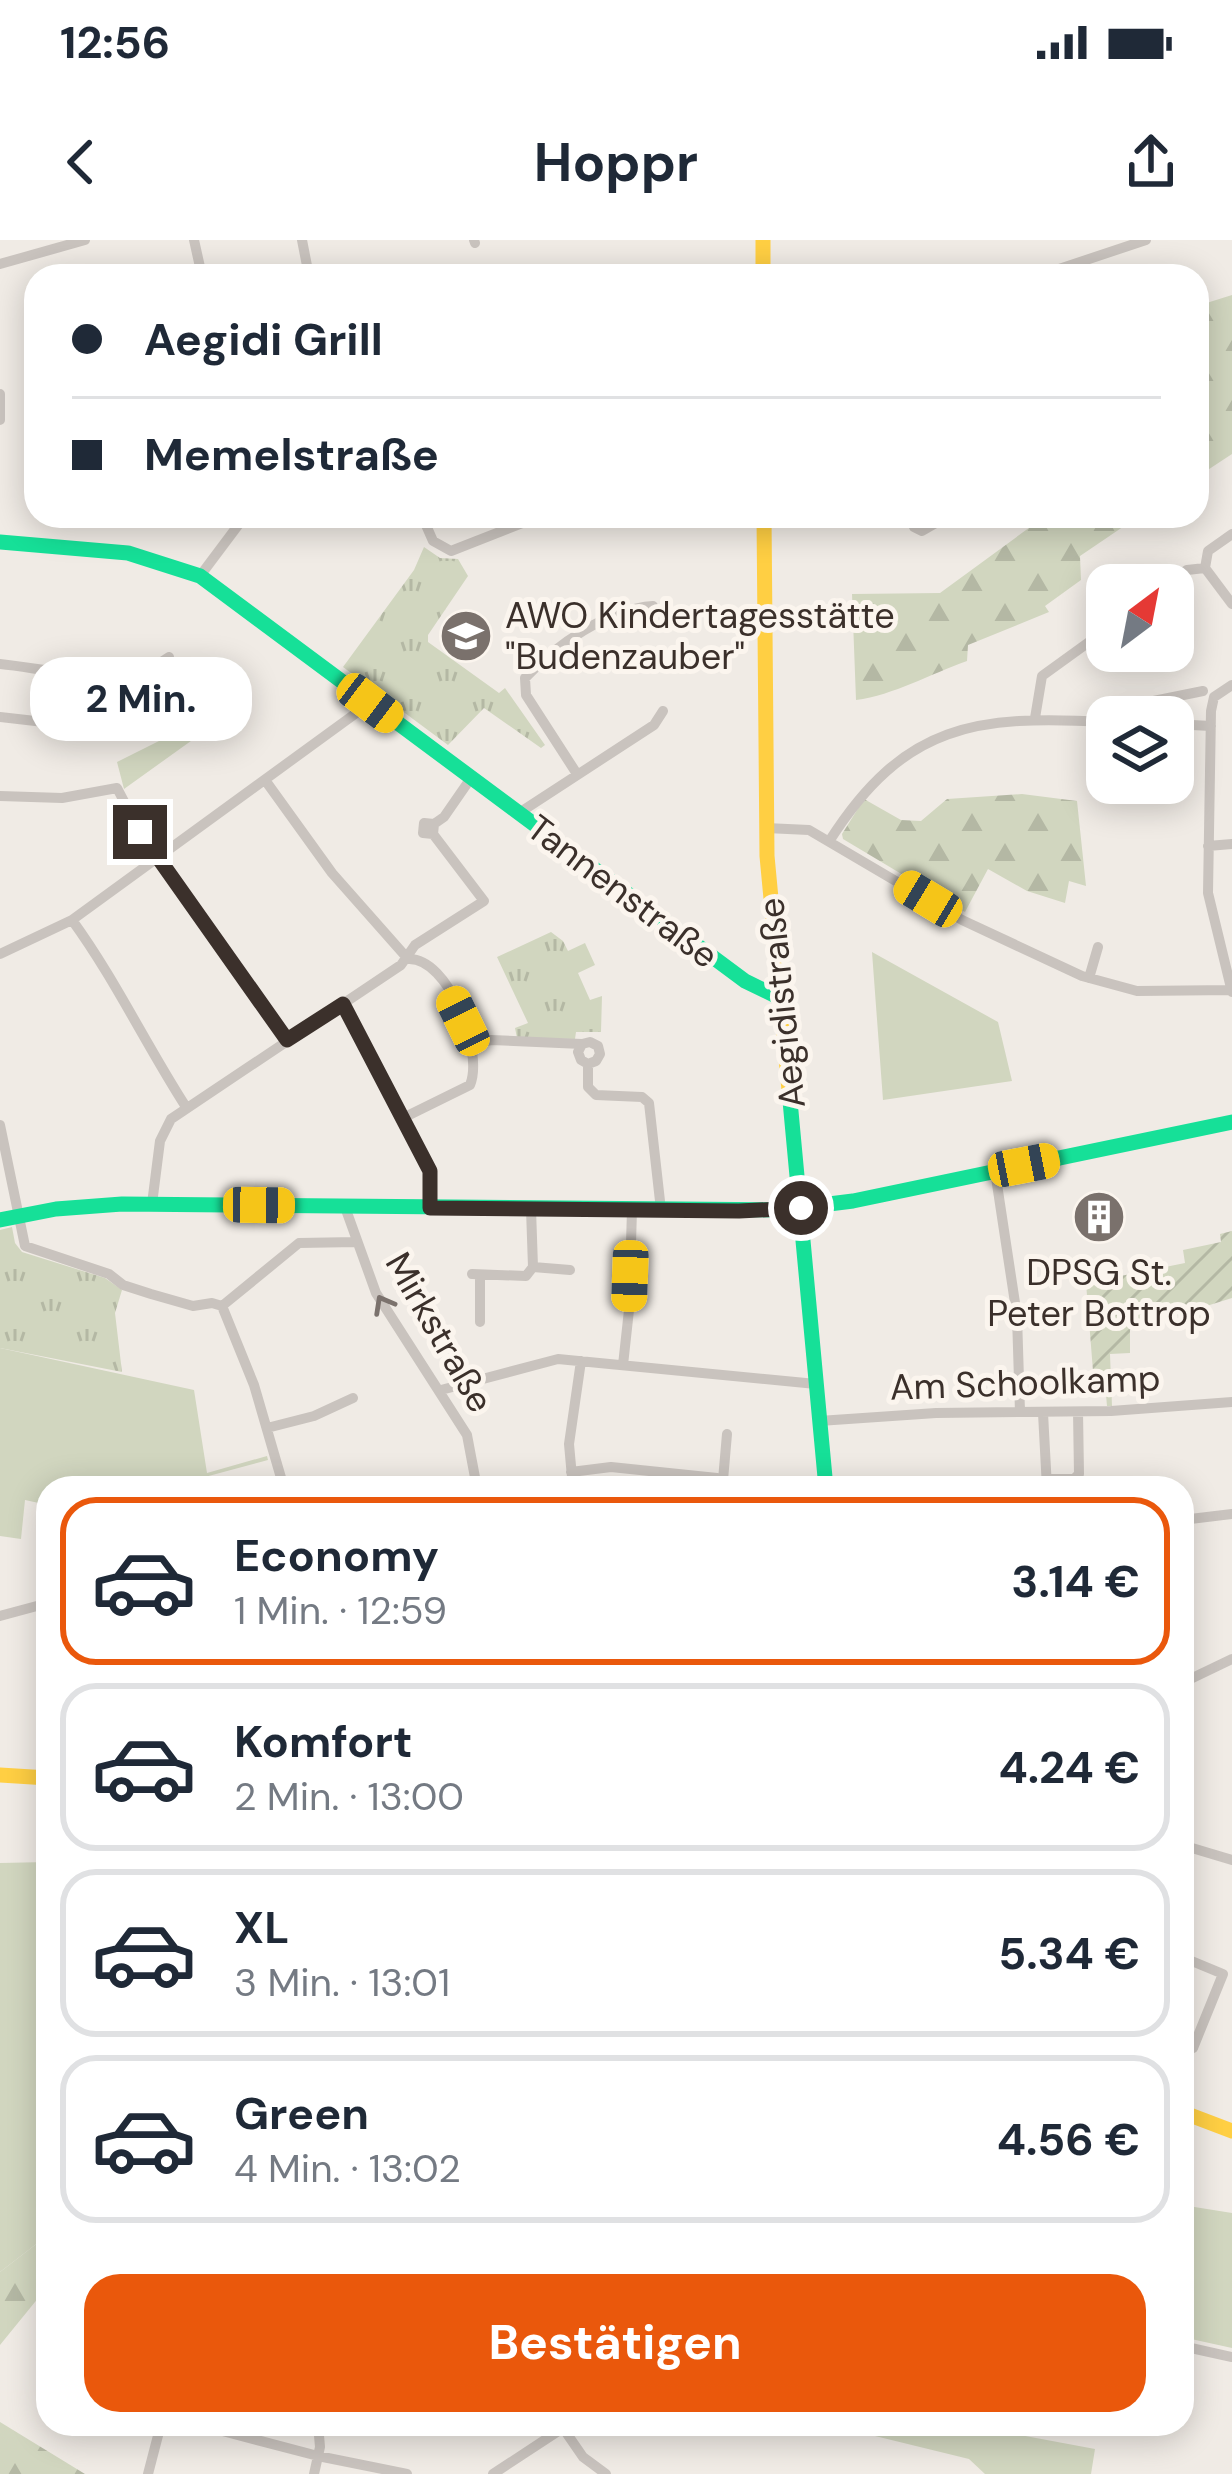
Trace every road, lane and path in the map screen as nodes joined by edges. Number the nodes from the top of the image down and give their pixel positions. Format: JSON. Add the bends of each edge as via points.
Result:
{"nodes":[{"id":1,"x":85,"y":240,"type":"edge"},
{"id":2,"x":1146,"y":240,"type":"edge"},
{"id":3,"x":0,"y":264,"type":"edge"},
{"id":4,"x":1073,"y":264,"type":"edge"},
{"id":5,"x":0,"y":394,"type":"edge"},
{"id":6,"x":0,"y":420,"type":"edge"},
{"id":7,"x":236,"y":528,"type":"edge"},
{"id":8,"x":427,"y":528,"type":"edge"},
{"id":9,"x":511,"y":528,"type":"edge"},
{"id":10,"x":764,"y":528,"type":"edge"},
{"id":11,"x":1232,"y":533,"type":"edge"},
{"id":12,"x":0,"y":542,"type":"edge"},
{"id":13,"x":1205,"y":568,"type":"junction"},
{"id":14,"x":1194,"y":569,"type":"edge"},
{"id":15,"x":200,"y":576,"type":"junction"},
{"id":16,"x":1232,"y":604,"type":"edge"},
{"id":17,"x":652,"y":606,"type":"dead end"},
{"id":18,"x":1086,"y":644,"type":"edge"},
{"id":19,"x":169,"y":657,"type":"dead end"},
{"id":20,"x":0,"y":664,"type":"edge"},
{"id":21,"x":1232,"y":685,"type":"edge"},
{"id":22,"x":1204,"y":691,"type":"dead end"},
{"id":23,"x":1179,"y":696,"type":"edge"},
{"id":24,"x":370,"y":703,"type":"junction"},
{"id":25,"x":663,"y":711,"type":"dead end"},
{"id":26,"x":0,"y":717,"type":"edge"},
{"id":27,"x":1035,"y":718,"type":"junction"},
{"id":28,"x":1086,"y":721,"type":"edge"},
{"id":29,"x":44,"y":722,"type":"dead end"},
{"id":30,"x":1194,"y":725,"type":"edge"},
{"id":31,"x":1211,"y":726,"type":"junction"},
{"id":32,"x":577,"y":774,"type":"junction"},
{"id":33,"x":471,"y":778,"type":"junction"},
{"id":34,"x":265,"y":780,"type":"junction"},
{"id":35,"x":0,"y":796,"type":"edge"},
{"id":36,"x":519,"y":813,"type":"junction"},
{"id":37,"x":766,"y":828,"type":"junction"},
{"id":38,"x":830,"y":840,"type":"junction"},
{"id":39,"x":1232,"y":844,"type":"edge"},
{"id":40,"x":1208,"y":845,"type":"junction"},
{"id":41,"x":159,"y":857,"type":"junction"},
{"id":42,"x":71,"y":920,"type":"junction"},
{"id":43,"x":1098,"y":947,"type":"dead end"},
{"id":44,"x":0,"y":954,"type":"edge"},
{"id":45,"x":408,"y":959,"type":"junction"},
{"id":46,"x":1089,"y":978,"type":"junction"},
{"id":47,"x":1232,"y":991,"type":"edge"},
{"id":48,"x":778,"y":997,"type":"junction"},
{"id":49,"x":343,"y":1004,"type":"junction"},
{"id":50,"x":287,"y":1040,"type":"junction"},
{"id":51,"x":473,"y":1044,"type":"junction"},
{"id":52,"x":186,"y":1107,"type":"junction"},
{"id":53,"x":403,"y":1118,"type":"junction"},
{"id":54,"x":1232,"y":1122,"type":"edge"},
{"id":55,"x":0,"y":1125,"type":"edge"},
{"id":56,"x":995,"y":1171,"type":"junction"},
{"id":57,"x":152,"y":1204,"type":"junction"},
{"id":58,"x":345,"y":1207,"type":"junction"},
{"id":59,"x":430,"y":1208,"type":"junction"},
{"id":60,"x":801,"y":1208,"type":"junction"},
{"id":61,"x":531,"y":1209,"type":"junction"},
{"id":62,"x":632,"y":1210,"type":"junction"},
{"id":63,"x":661,"y":1210,"type":"junction"},
{"id":64,"x":8,"y":1218,"type":"edge"},
{"id":65,"x":356,"y":1242,"type":"junction"},
{"id":66,"x":533,"y":1267,"type":"junction"},
{"id":67,"x":570,"y":1270,"type":"dead end"},
{"id":68,"x":222,"y":1306,"type":"junction"},
{"id":69,"x":480,"y":1322,"type":"dead end"},
{"id":70,"x":581,"y":1360,"type":"junction"},
{"id":71,"x":623,"y":1365,"type":"junction"},
{"id":72,"x":816,"y":1384,"type":"junction"},
{"id":73,"x":441,"y":1390,"type":"junction"},
{"id":74,"x":353,"y":1398,"type":"dead end"},
{"id":75,"x":1232,"y":1402,"type":"edge"},
{"id":76,"x":1020,"y":1412,"type":"junction"},
{"id":77,"x":1078,"y":1412,"type":"junction"},
{"id":78,"x":1043,"y":1413,"type":"junction"},
{"id":79,"x":820,"y":1421,"type":"junction"},
{"id":80,"x":267,"y":1428,"type":"junction"},
{"id":81,"x":727,"y":1434,"type":"dead end"},
{"id":82,"x":571,"y":1472,"type":"junction"},
{"id":83,"x":281,"y":1476,"type":"edge"},
{"id":84,"x":475,"y":1476,"type":"edge"},
{"id":85,"x":572,"y":1476,"type":"edge"},
{"id":86,"x":671,"y":1476,"type":"edge"},
{"id":87,"x":725,"y":1476,"type":"edge"},
{"id":88,"x":825,"y":1476,"type":"edge"},
{"id":89,"x":1047,"y":1476,"type":"edge"},
{"id":90,"x":1077,"y":1476,"type":"edge"},
{"id":91,"x":1232,"y":1514,"type":"edge"},
{"id":92,"x":1194,"y":1519,"type":"edge"},
{"id":93,"x":36,"y":1606,"type":"edge"},
{"id":94,"x":0,"y":1616,"type":"edge"},
{"id":95,"x":1232,"y":1659,"type":"edge"},
{"id":96,"x":1194,"y":1677,"type":"edge"},
{"id":97,"x":1,"y":1771,"type":"edge"},
{"id":98,"x":36,"y":1776,"type":"edge"},
{"id":99,"x":1194,"y":1848,"type":"edge"},
{"id":100,"x":1232,"y":1860,"type":"edge"},
{"id":101,"x":1194,"y":1962,"type":"edge"},
{"id":102,"x":1228,"y":1975,"type":"edge"},
{"id":103,"x":1194,"y":2046,"type":"edge"},
{"id":104,"x":1194,"y":2117,"type":"edge"},
{"id":105,"x":1232,"y":2131,"type":"edge"},
{"id":106,"x":1194,"y":2349,"type":"edge"},
{"id":107,"x":1232,"y":2357,"type":"edge"},
{"id":108,"x":158,"y":2436,"type":"edge"},
{"id":109,"x":242,"y":2436,"type":"edge"},
{"id":110,"x":318,"y":2436,"type":"edge"},
{"id":111,"x":551,"y":2436,"type":"edge"},
{"id":112,"x":571,"y":2436,"type":"edge"},
{"id":113,"x":318,"y":2456,"type":"junction"},
{"id":114,"x":148,"y":2474,"type":"edge"},
{"id":115,"x":314,"y":2474,"type":"edge"},
{"id":116,"x":407,"y":2474,"type":"edge"},
{"id":117,"x":493,"y":2474,"type":"edge"},
{"id":118,"x":606,"y":2474,"type":"edge"}],
"edges":[{"from":1,"to":3,"type":"street"},
{"from":2,"to":4,"type":"street"},
{"from":5,"to":6,"type":"street"},
{"from":7,"to":15,"type":"street"},
{"from":8,"to":9,"type":"street","via":[[444,549],[458,550]]},
{"from":10,"to":37,"type":"street","name":"Aegidistraße"},
{"from":11,"to":13,"type":"street","via":[[1208,551]]},
{"from":12,"to":15,"type":"street","name":"Tannenstraße","via":[[146,555]]},
{"from":13,"to":14,"type":"street"},
{"from":13,"to":16,"type":"street"},
{"from":15,"to":24,"type":"street","name":"Tannenstraße"},
{"from":17,"to":32,"type":"street","via":[[593,626],[525,678],[526,695]]},
{"from":18,"to":27,"type":"street","via":[[1042,676]]},
{"from":19,"to":20,"type":"street","via":[[153,669],[108,674]]},
{"from":21,"to":31,"type":"street","via":[[1214,698]]},
{"from":22,"to":23,"type":"street"},
{"from":24,"to":33,"type":"street","name":"Tannenstraße"},
{"from":24,"to":34,"type":"street"},
{"from":25,"to":32,"type":"street"},
{"from":26,"to":29,"type":"street"},
{"from":27,"to":28,"type":"street"},
{"from":27,"to":38,"type":"street","via":[[988,722],[917,747],[859,796]]},
{"from":30,"to":31,"type":"street"},
{"from":31,"to":40,"type":"street"},
{"from":32,"to":36,"type":"street"},
{"from":33,"to":36,"type":"street","name":"Tannenstraße"},
{"from":33,"to":45,"type":"street","via":[[433,829],[484,901],[416,945]]},
{"from":34,"to":41,"type":"street"},
{"from":34,"to":45,"type":"street"},
{"from":35,"to":41,"type":"street","via":[[62,799],[117,788]]},
{"from":36,"to":48,"type":"street","name":"Tannenstraße","via":[[745,982]]},
{"from":37,"to":38,"type":"street","via":[[800,828]]},
{"from":37,"to":48,"type":"street","name":"Aegidistraße"},
{"from":38,"to":46,"type":"street","via":[[962,920]]},
{"from":39,"to":40,"type":"street"},
{"from":40,"to":47,"type":"street","via":[[1208,893]]},
{"from":41,"to":42,"type":"street"},
{"from":41,"to":50,"type":"street"},
{"from":42,"to":44,"type":"street"},
{"from":42,"to":52,"type":"street"},
{"from":43,"to":46,"type":"street"},
{"from":45,"to":49,"type":"street"},
{"from":45,"to":51,"type":"street","via":[[437,970]]},
{"from":46,"to":47,"type":"street","via":[[1137,991]]},
{"from":48,"to":60,"type":"street","name":"Aegidistraße"},
{"from":49,"to":50,"type":"street"},
{"from":49,"to":53,"type":"street"},
{"from":50,"to":52,"type":"street"},
{"from":51,"to":53,"type":"street","via":[[475,1072],[466,1091]]},
{"from":51,"to":63,"type":"street","via":[[590,1042],[600,1049],[588,1064],[591,1092],[649,1103]]},
{"from":52,"to":57,"type":"street","via":[[161,1133]]},
{"from":53,"to":59,"type":"street","via":[[430,1171]]},
{"from":54,"to":56,"type":"street"},
{"from":55,"to":64,"type":"street"},
{"from":56,"to":60,"type":"street"},
{"from":56,"to":76,"type":"street","via":[[1017,1316]]},
{"from":57,"to":58,"type":"street"},
{"from":57,"to":64,"type":"street"},
{"from":58,"to":59,"type":"street"},
{"from":58,"to":65,"type":"street","name":"Mirkstraße"},
{"from":59,"to":61,"type":"street"},
{"from":60,"to":63,"type":"street"},
{"from":60,"to":72,"type":"street","name":"Aegidistraße"},
{"from":61,"to":62,"type":"street"},
{"from":61,"to":66,"type":"street"},
{"from":62,"to":63,"type":"street"},
{"from":62,"to":71,"type":"street"},
{"from":64,"to":68,"type":"street","via":[[30,1250],[178,1302]]},
{"from":65,"to":68,"type":"street","via":[[299,1243]]},
{"from":73,"to":65,"type":"street","name":"Mirkstraße","one_way":true,"via":[[390,1319]]},
{"from":66,"to":67,"type":"street"},
{"from":66,"to":69,"type":"street","via":[[526,1276],[476,1275]]},
{"from":68,"to":80,"type":"street"},
{"from":70,"to":71,"type":"street"},
{"from":70,"to":73,"type":"street"},
{"from":70,"to":82,"type":"street"},
{"from":71,"to":72,"type":"street"},
{"from":72,"to":79,"type":"street","name":"Aegidistraße"},
{"from":73,"to":84,"type":"street","name":"Mirkstraße","via":[[467,1435]]},
{"from":74,"to":80,"type":"street"},
{"from":75,"to":77,"type":"street","name":"Am Schoolkamp"},
{"from":76,"to":78,"type":"street","name":"Am Schoolkamp"},
{"from":76,"to":79,"type":"street","name":"Am Schoolkamp"},
{"from":77,"to":78,"type":"street","name":"Am Schoolkamp"},
{"from":77,"to":90,"type":"street"},
{"from":78,"to":89,"type":"street"},
{"from":79,"to":88,"type":"street","name":"Aegidistraße"},
{"from":80,"to":83,"type":"street"},
{"from":81,"to":87,"type":"street"},
{"from":82,"to":85,"type":"street"},
{"from":82,"to":86,"type":"street","via":[[610,1467]]},
{"from":91,"to":92,"type":"street"},
{"from":93,"to":94,"type":"street"},
{"from":95,"to":96,"type":"street"},
{"from":97,"to":98,"type":"street"},
{"from":99,"to":100,"type":"street"},
{"from":101,"to":102,"type":"street"},
{"from":102,"to":103,"type":"street"},
{"from":104,"to":105,"type":"street"},
{"from":106,"to":107,"type":"street"},
{"from":108,"to":114,"type":"street"},
{"from":109,"to":113,"type":"street"},
{"from":110,"to":113,"type":"street"},
{"from":111,"to":117,"type":"street"},
{"from":112,"to":118,"type":"street"},
{"from":113,"to":115,"type":"street"},
{"from":113,"to":116,"type":"street"}]}
